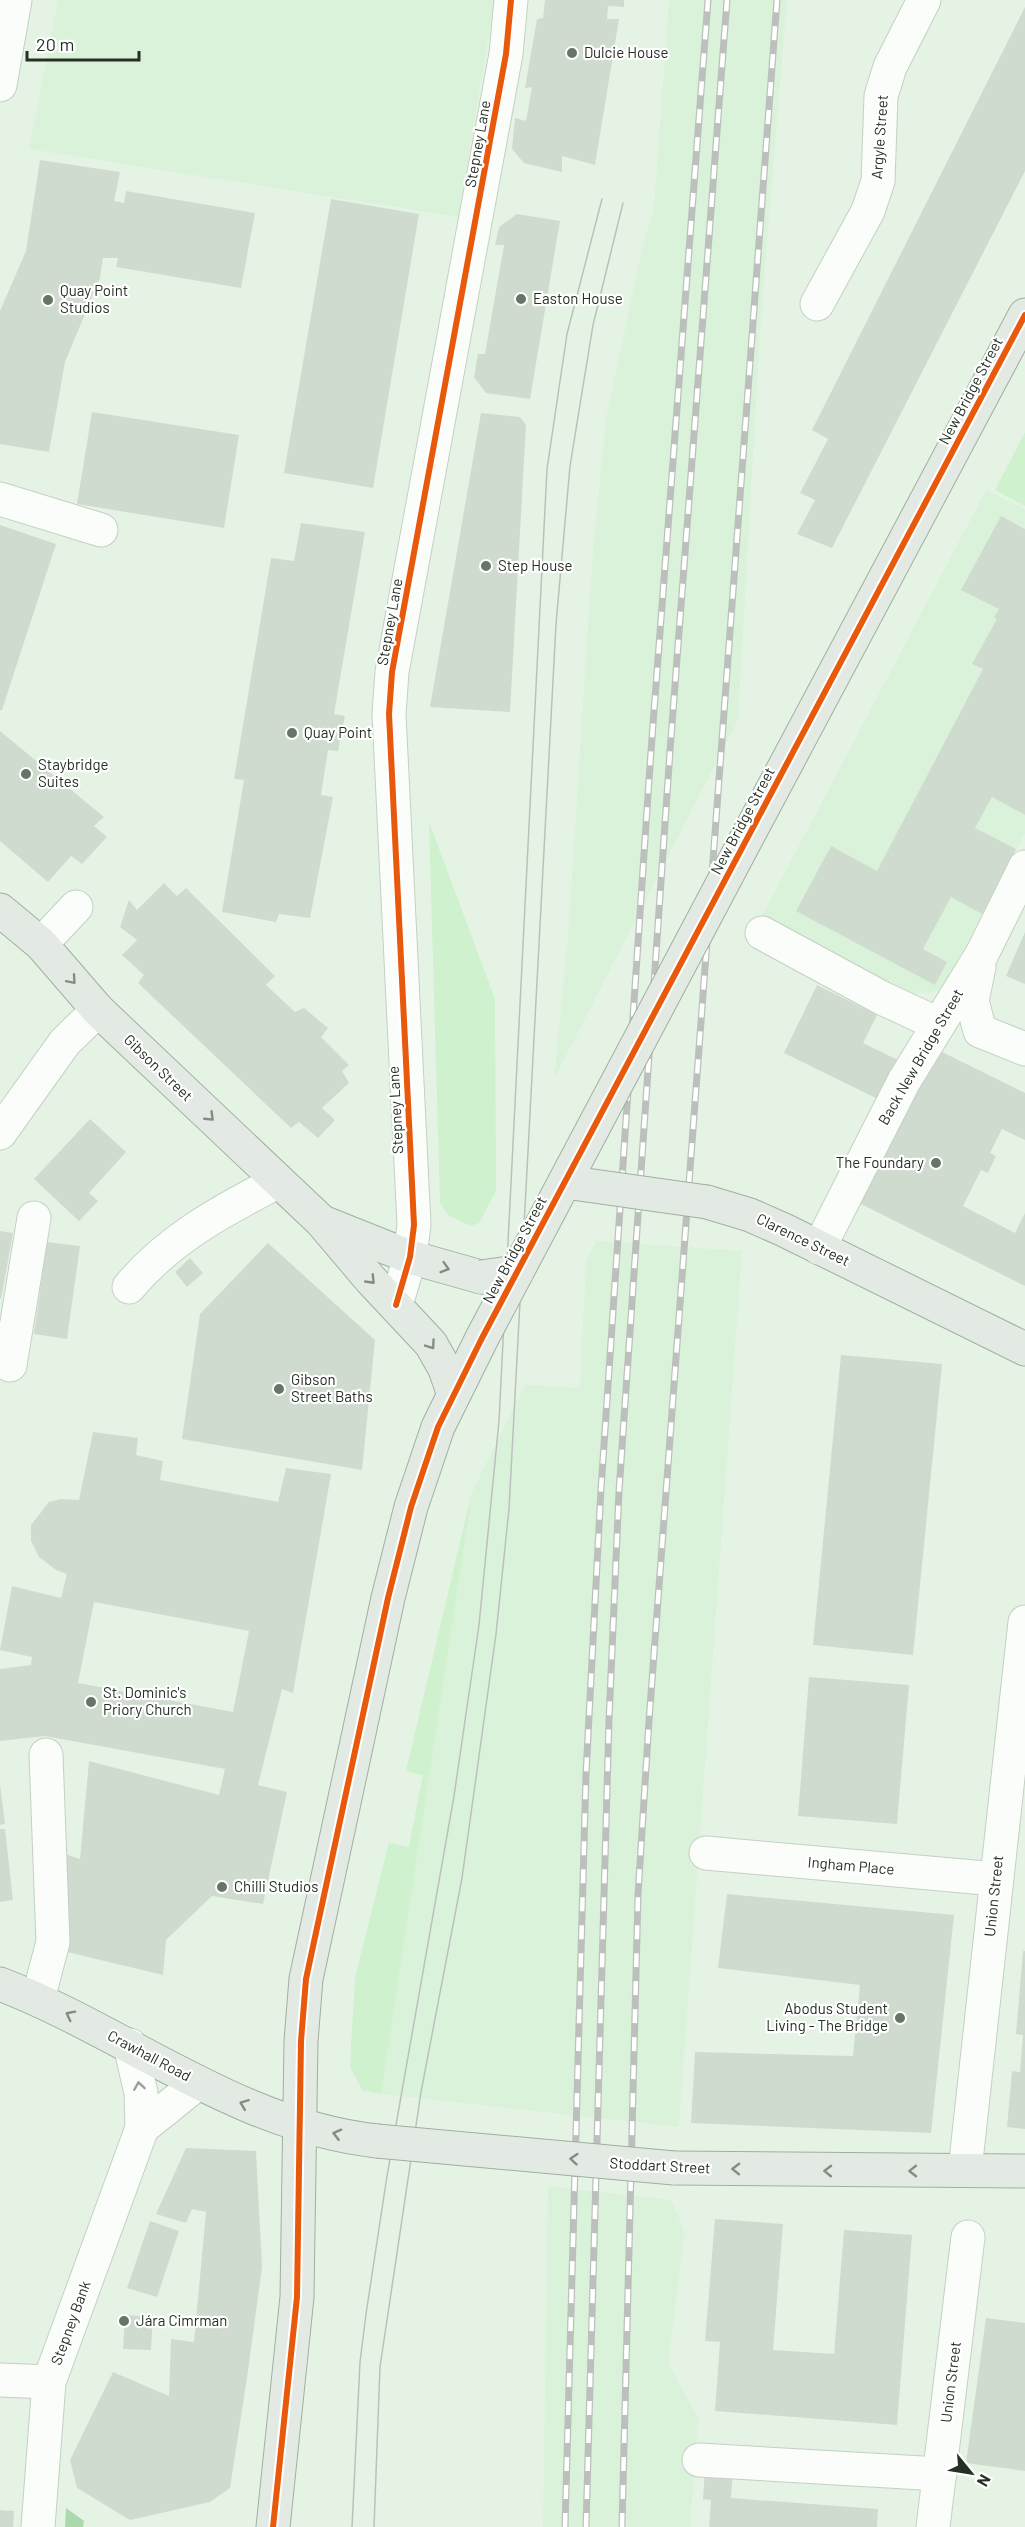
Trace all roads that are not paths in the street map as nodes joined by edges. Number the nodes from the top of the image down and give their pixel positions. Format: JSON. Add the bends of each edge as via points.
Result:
{"nodes":[{"id":1,"x":15,"y":0,"type":"edge"},
{"id":2,"x":511,"y":0,"type":"edge"},
{"id":3,"x":924,"y":0,"type":"edge"},
{"id":4,"x":0,"y":86,"type":"edge"},
{"id":5,"x":817,"y":304,"type":"dead end"},
{"id":6,"x":1025,"y":315,"type":"edge"},
{"id":7,"x":0,"y":499,"type":"edge"},
{"id":8,"x":101,"y":530,"type":"dead end"},
{"id":9,"x":1025,"y":867,"type":"edge"},
{"id":10,"x":76,"y":907,"type":"dead end"},
{"id":11,"x":0,"y":910,"type":"edge"},
{"id":12,"x":762,"y":933,"type":"dead end"},
{"id":13,"x":41,"y":944,"type":"junction"},
{"id":14,"x":982,"y":954,"type":"junction"},
{"id":15,"x":98,"y":1010,"type":"junction"},
{"id":16,"x":938,"y":1024,"type":"junction"},
{"id":17,"x":1025,"y":1050,"type":"edge"},
{"id":18,"x":0,"y":1133,"type":"edge"},
{"id":19,"x":277,"y":1182,"type":"junction"},
{"id":20,"x":565,"y":1182,"type":"junction"},
{"id":21,"x":33,"y":1218,"type":"dead end"},
{"id":22,"x":321,"y":1221,"type":"junction"},
{"id":23,"x":819,"y":1248,"type":"junction"},
{"id":24,"x":410,"y":1257,"type":"junction"},
{"id":25,"x":517,"y":1272,"type":"junction"},
{"id":26,"x":129,"y":1287,"type":"dead end"},
{"id":27,"x":396,"y":1305,"type":"junction"},
{"id":28,"x":1025,"y":1348,"type":"edge"},
{"id":29,"x":10,"y":1365,"type":"dead end"},
{"id":30,"x":453,"y":1392,"type":"junction"},
{"id":31,"x":1025,"y":1622,"type":"edge"},
{"id":32,"x":46,"y":1755,"type":"dead end"},
{"id":33,"x":706,"y":1853,"type":"dead end"},
{"id":34,"x":996,"y":1879,"type":"junction"},
{"id":35,"x":0,"y":1984,"type":"edge"},
{"id":36,"x":38,"y":1999,"type":"junction"},
{"id":37,"x":130,"y":2045,"type":"junction"},
{"id":38,"x":198,"y":2083,"type":"junction"},
{"id":39,"x":299,"y":2124,"type":"junction"},
{"id":40,"x":142,"y":2128,"type":"junction"},
{"id":41,"x":965,"y":2170,"type":"junction"},
{"id":42,"x":1025,"y":2171,"type":"edge"},
{"id":43,"x":968,"y":2237,"type":"dead end"},
{"id":44,"x":0,"y":2380,"type":"edge"},
{"id":45,"x":49,"y":2382,"type":"junction"},
{"id":46,"x":699,"y":2460,"type":"dead end"},
{"id":47,"x":940,"y":2474,"type":"junction"},
{"id":48,"x":38,"y":2527,"type":"edge"},
{"id":49,"x":273,"y":2527,"type":"edge"},
{"id":50,"x":933,"y":2527,"type":"edge"}],
"edges":[{"from":1,"to":4,"type":"street"},
{"from":2,"to":24,"type":"street","name":"Stepney Lane","via":[[506,54],[392,672],[388,714],[414,1225]]},
{"from":3,"to":5,"type":"street","name":"Argyle Street","via":[[890,67],[881,96],[878,181],[868,211]]},
{"from":6,"to":20,"type":"main road","name":"New Bridge Street","bridge":true},
{"from":7,"to":8,"type":"street"},
{"from":9,"to":14,"type":"street","name":"Back New Bridge Street"},
{"from":10,"to":13,"type":"street"},
{"from":11,"to":13,"type":"main road","name":"Gibson Street"},
{"from":12,"to":16,"type":"street"},
{"from":13,"to":15,"type":"main road","name":"Gibson Street","one_way":true},
{"from":14,"to":16,"type":"street","name":"Back New Bridge Street"},
{"from":14,"to":17,"type":"street","via":[[972,1001],[980,1031]]},
{"from":15,"to":18,"type":"street","via":[[64,1042]]},
{"from":15,"to":19,"type":"main road","name":"Gibson Street","one_way":true},
{"from":16,"to":23,"type":"street","name":"Back New Bridge Street","via":[[904,1081]]},
{"from":19,"to":22,"type":"main road","name":"Gibson Street"},
{"from":19,"to":26,"type":"street","via":[[208,1218],[175,1241]]},
{"from":20,"to":23,"type":"main road","name":"Clarence Street","bridge":true,"via":[[707,1202],[750,1215]]},
{"from":20,"to":25,"type":"main road","name":"New Bridge Street","bridge":true},
{"from":21,"to":29,"type":"street"},
{"from":22,"to":24,"type":"main road","name":"Gibson Street"},
{"from":22,"to":27,"type":"main road","name":"Gibson Street","one_way":true},
{"from":23,"to":28,"type":"main road","name":"Clarence Street"},
{"from":24,"to":25,"type":"main road","name":"Gibson Street","one_way":true,"bridge":true,"via":[[481,1277]]},
{"from":24,"to":27,"type":"street","name":"Stepney Lane"},
{"from":25,"to":30,"type":"main road","name":"New Bridge Street","bridge":true},
{"from":27,"to":30,"type":"main road","name":"Gibson Street","one_way":true,"via":[[431,1344]]},
{"from":30,"to":39,"type":"main road","name":"New Bridge Street","via":[[426,1458],[402,1541],[315,1935],[302,2020]]},
{"from":31,"to":34,"type":"street","name":"Union Street"},
{"from":32,"to":36,"type":"street","via":[[54,1942]]},
{"from":33,"to":34,"type":"street","name":"Ingham Place"},
{"from":34,"to":41,"type":"street","name":"Union Street"},
{"from":35,"to":36,"type":"main road","name":"Crawhall Road"},
{"from":37,"to":36,"type":"main road","name":"Crawhall Road","one_way":true},
{"from":37,"to":38,"type":"main road","name":"Crawhall Road"},
{"from":40,"to":37,"type":"street","one_way":true,"via":[[141,2093]]},
{"from":39,"to":38,"type":"main road","name":"Crawhall Road","one_way":true},
{"from":38,"to":40,"type":"street"},
{"from":41,"to":39,"type":"main road","name":"Stoddart Street","one_way":true,"bridge":true,"via":[[674,2168],[376,2141]]},
{"from":39,"to":49,"type":"main road","name":"New Bridge Street","via":[[297,2297]]},
{"from":40,"to":45,"type":"street","name":"Stepney Bank"},
{"from":41,"to":42,"type":"main road","name":"Stoddart Street"},
{"from":43,"to":47,"type":"street","name":"Union Street"},
{"from":44,"to":45,"type":"street"},
{"from":45,"to":48,"type":"street","name":"Stepney Bank"},
{"from":46,"to":47,"type":"street"},
{"from":47,"to":50,"type":"street","name":"Union Street"}]}
